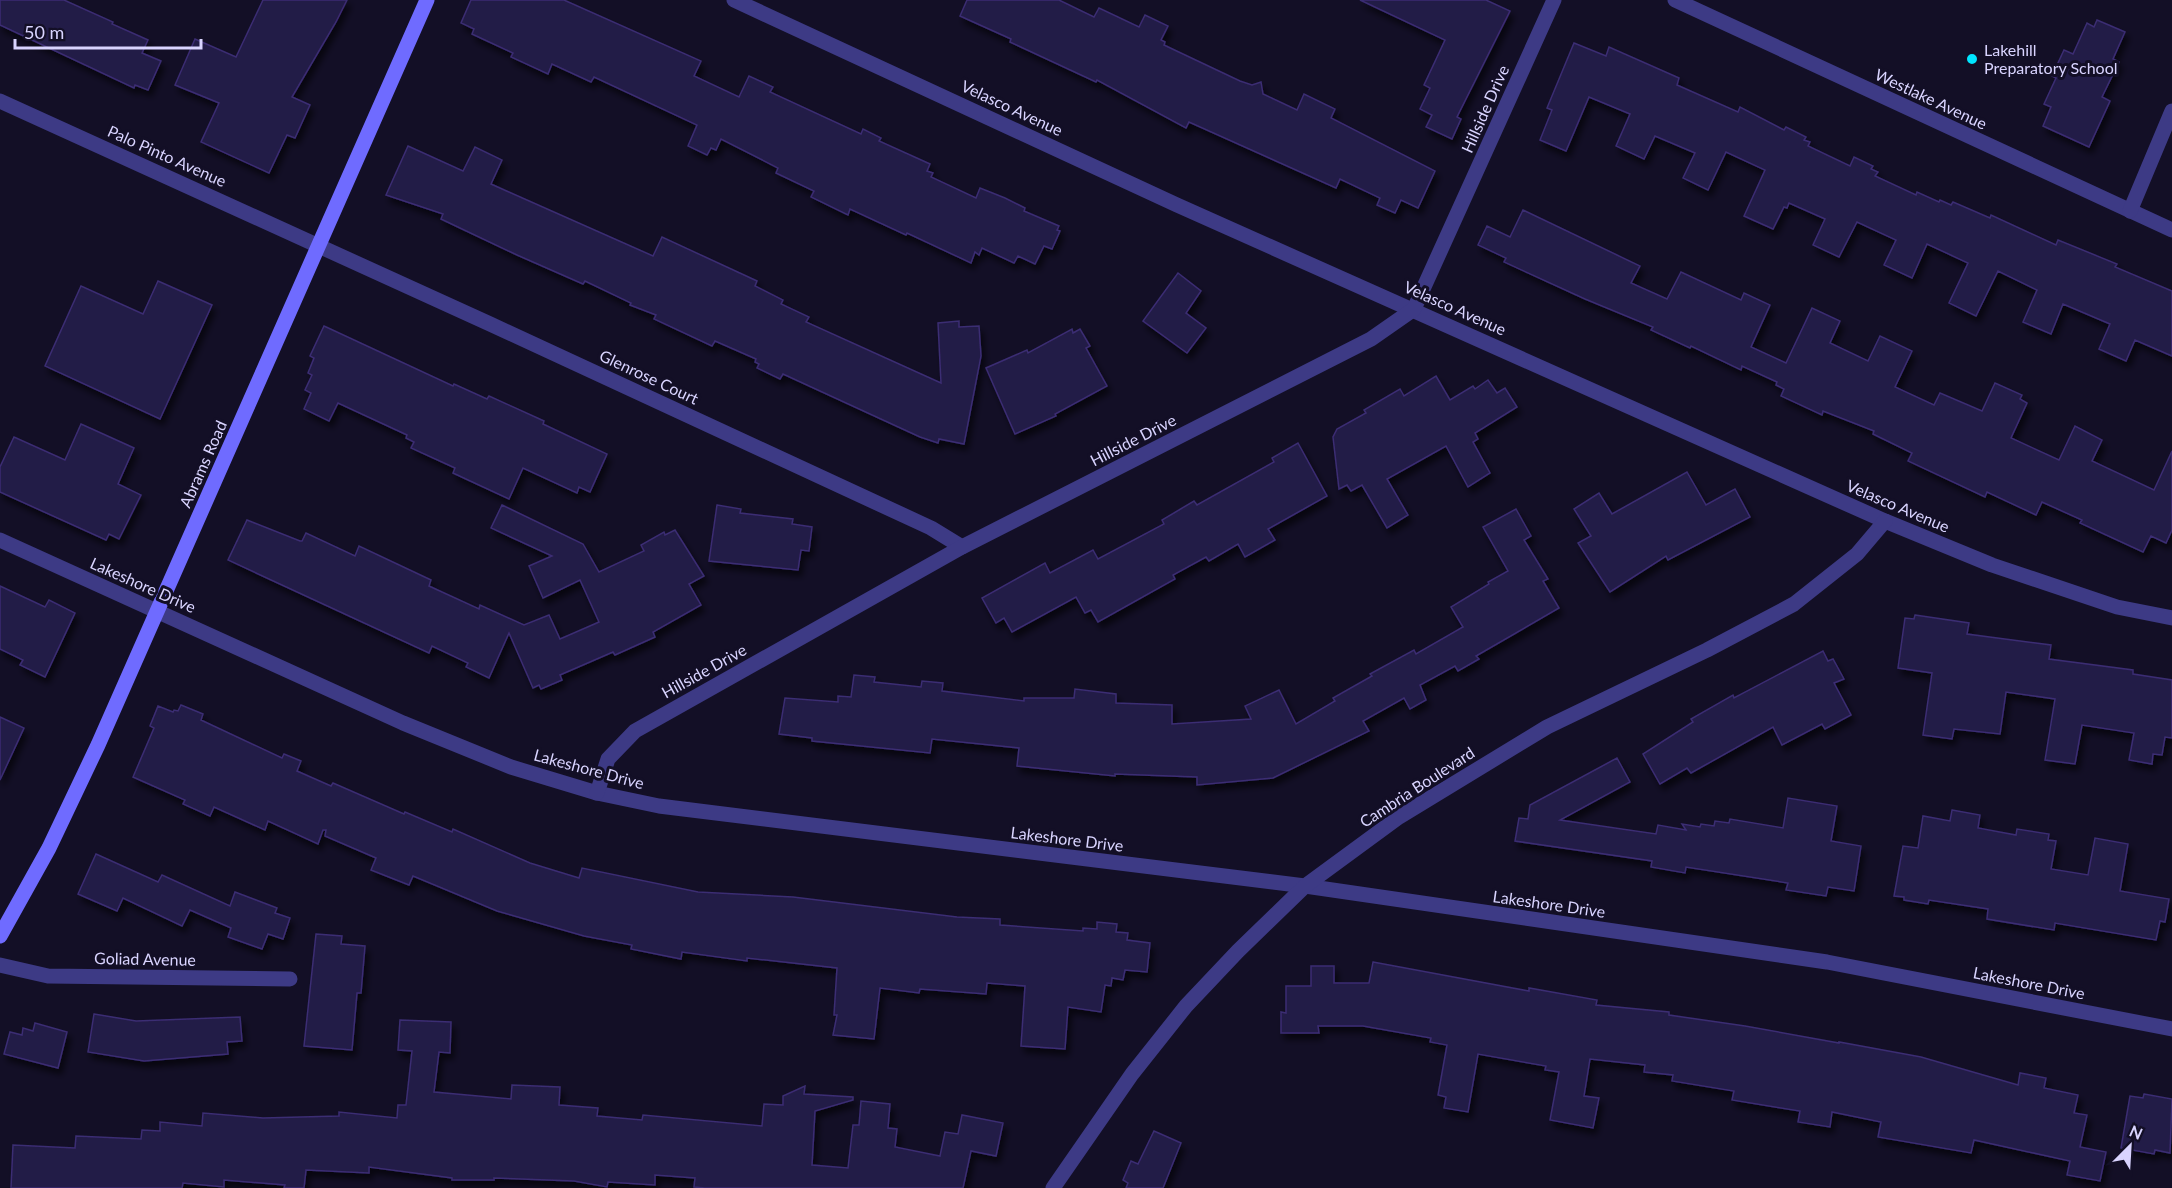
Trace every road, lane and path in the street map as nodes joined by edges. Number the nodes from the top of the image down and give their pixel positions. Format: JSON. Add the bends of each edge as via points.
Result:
{"nodes":[{"id":1,"x":427,"y":0,"type":"edge"},
{"id":2,"x":734,"y":0,"type":"edge"},
{"id":3,"x":1554,"y":0,"type":"edge"},
{"id":4,"x":1676,"y":0,"type":"edge"},
{"id":5,"x":0,"y":101,"type":"edge"},
{"id":6,"x":2172,"y":111,"type":"edge"},
{"id":7,"x":2130,"y":211,"type":"junction"},
{"id":8,"x":2172,"y":230,"type":"edge"},
{"id":9,"x":319,"y":244,"type":"junction"},
{"id":10,"x":1414,"y":309,"type":"junction"},
{"id":11,"x":1885,"y":521,"type":"junction"},
{"id":12,"x":0,"y":540,"type":"edge"},
{"id":13,"x":962,"y":547,"type":"junction"},
{"id":14,"x":159,"y":612,"type":"junction"},
{"id":15,"x":2172,"y":618,"type":"edge"},
{"id":16,"x":597,"y":793,"type":"junction"},
{"id":17,"x":1305,"y":886,"type":"junction"},
{"id":18,"x":0,"y":936,"type":"edge"},
{"id":19,"x":0,"y":965,"type":"edge"},
{"id":20,"x":290,"y":979,"type":"dead end"},
{"id":21,"x":2172,"y":1029,"type":"edge"},
{"id":22,"x":1053,"y":1188,"type":"edge"}],
"edges":[{"from":1,"to":9,"type":"main road","name":"Abrams Road"},
{"from":2,"to":10,"type":"street","name":"Velasco Avenue"},
{"from":3,"to":10,"type":"street","name":"Hillside Drive"},
{"from":4,"to":7,"type":"street","name":"Westlake Avenue"},
{"from":5,"to":9,"type":"street","name":"Palo Pinto Avenue"},
{"from":6,"to":7,"type":"street"},
{"from":7,"to":8,"type":"street","name":"Westlake Avenue"},
{"from":9,"to":13,"type":"street","name":"Glenrose Court","via":[[931,528]]},
{"from":9,"to":14,"type":"main road","name":"Abrams Road"},
{"from":10,"to":11,"type":"street","name":"Velasco Avenue"},
{"from":10,"to":13,"type":"street","name":"Hillside Drive","via":[[1371,339]]},
{"from":11,"to":15,"type":"street","name":"Velasco Avenue","via":[[2013,572],[2118,607]]},
{"from":11,"to":17,"type":"street","name":"Cambria Boulevard","via":[[1857,554],[1794,604],[1547,727],[1399,817]]},
{"from":12,"to":14,"type":"street","name":"Lakeshore Drive"},
{"from":13,"to":16,"type":"street","name":"Hillside Drive","via":[[635,731],[609,759]]},
{"from":14,"to":16,"type":"street","name":"Lakeshore Drive","via":[[403,723],[511,766]]},
{"from":14,"to":18,"type":"main road","name":"Abrams Road","via":[[49,848]]},
{"from":16,"to":17,"type":"street","name":"Lakeshore Drive","via":[[659,806]]},
{"from":17,"to":21,"type":"street","name":"Lakeshore Drive","via":[[1827,962]]},
{"from":17,"to":22,"type":"street","name":"Cambria Boulevard","via":[[1186,1006],[1132,1074]]},
{"from":19,"to":20,"type":"street","name":"Goliad Avenue","via":[[48,975]]}]}
